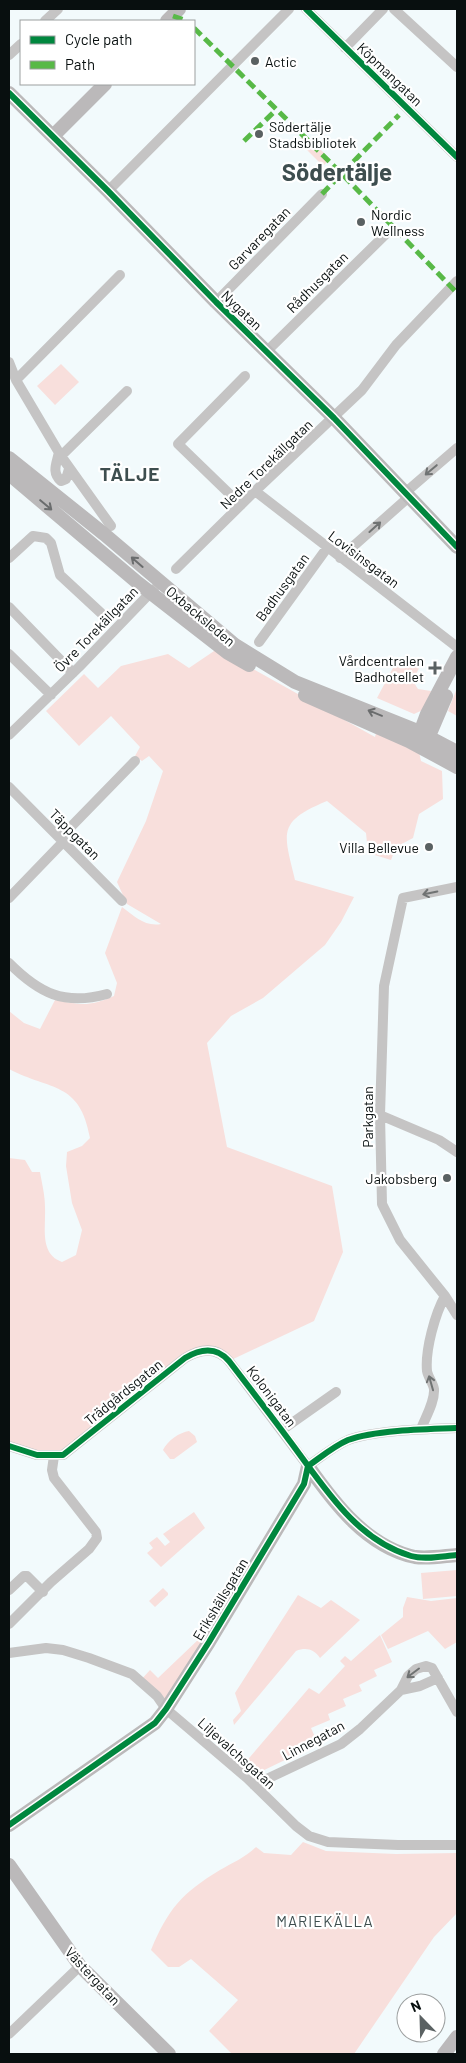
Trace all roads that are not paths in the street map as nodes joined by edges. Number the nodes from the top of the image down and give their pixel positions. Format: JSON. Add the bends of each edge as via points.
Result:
{"nodes":[{"id":1,"x":58,"y":9,"type":"edge"},
{"id":2,"x":289,"y":9,"type":"edge"},
{"id":3,"x":306,"y":9,"type":"edge"},
{"id":4,"x":383,"y":9,"type":"edge"},
{"id":5,"x":394,"y":9,"type":"edge"},
{"id":6,"x":46,"y":20,"type":"edge"},
{"id":7,"x":20,"y":45,"type":"edge"},
{"id":8,"x":344,"y":48,"type":"junction"},
{"id":9,"x":9,"y":56,"type":"edge"},
{"id":10,"x":457,"y":67,"type":"edge"},
{"id":11,"x":104,"y":85,"type":"edge"},
{"id":12,"x":9,"y":93,"type":"edge"},
{"id":13,"x":53,"y":136,"type":"junction"},
{"id":14,"x":457,"y":157,"type":"edge"},
{"id":15,"x":108,"y":191,"type":"junction"},
{"id":16,"x":322,"y":194,"type":"dead end"},
{"id":17,"x":387,"y":233,"type":"dead end"},
{"id":18,"x":120,"y":275,"type":"dead end"},
{"id":19,"x":454,"y":284,"type":"edge"},
{"id":20,"x":216,"y":302,"type":"junction"},
{"id":21,"x":266,"y":352,"type":"junction"},
{"id":22,"x":9,"y":362,"type":"edge"},
{"id":23,"x":245,"y":376,"type":"dead end"},
{"id":24,"x":16,"y":380,"type":"junction"},
{"id":25,"x":127,"y":391,"type":"dead end"},
{"id":26,"x":334,"y":418,"type":"junction"},
{"id":27,"x":457,"y":448,"type":"edge"},
{"id":28,"x":60,"y":454,"type":"junction"},
{"id":29,"x":9,"y":458,"type":"edge"},
{"id":30,"x":69,"y":469,"type":"junction"},
{"id":31,"x":9,"y":474,"type":"edge"},
{"id":32,"x":255,"y":492,"type":"junction"},
{"id":33,"x":408,"y":494,"type":"junction"},
{"id":34,"x":241,"y":505,"type":"junction"},
{"id":35,"x":111,"y":526,"type":"dead end"},
{"id":36,"x":457,"y":547,"type":"edge"},
{"id":37,"x":327,"y":548,"type":"junction"},
{"id":38,"x":9,"y":558,"type":"edge"},
{"id":39,"x":340,"y":558,"type":"junction"},
{"id":40,"x":176,"y":569,"type":"dead end"},
{"id":41,"x":161,"y":582,"type":"junction"},
{"id":42,"x":150,"y":592,"type":"junction"},
{"id":43,"x":9,"y":607,"type":"edge"},
{"id":44,"x":101,"y":613,"type":"dead end"},
{"id":45,"x":259,"y":642,"type":"dead end"},
{"id":46,"x":457,"y":647,"type":"edge"},
{"id":47,"x":9,"y":654,"type":"edge"},
{"id":48,"x":457,"y":657,"type":"edge"},
{"id":49,"x":457,"y":667,"type":"edge"},
{"id":50,"x":73,"y":673,"type":"junction"},
{"id":51,"x":51,"y":695,"type":"junction"},
{"id":52,"x":9,"y":735,"type":"edge"},
{"id":53,"x":422,"y":740,"type":"junction"},
{"id":54,"x":457,"y":752,"type":"edge"},
{"id":55,"x":135,"y":761,"type":"dead end"},
{"id":56,"x":457,"y":767,"type":"edge"},
{"id":57,"x":9,"y":787,"type":"edge"},
{"id":58,"x":62,"y":840,"type":"junction"},
{"id":59,"x":457,"y":887,"type":"edge"},
{"id":60,"x":9,"y":898,"type":"edge"},
{"id":61,"x":122,"y":900,"type":"dead end"},
{"id":62,"x":9,"y":963,"type":"edge"},
{"id":63,"x":107,"y":994,"type":"dead end"},
{"id":64,"x":380,"y":1115,"type":"junction"},
{"id":65,"x":457,"y":1152,"type":"edge"},
{"id":66,"x":445,"y":1296,"type":"junction"},
{"id":67,"x":457,"y":1315,"type":"edge"},
{"id":68,"x":209,"y":1349,"type":"joint"},
{"id":69,"x":336,"y":1392,"type":"dead end"},
{"id":70,"x":457,"y":1428,"type":"edge"},
{"id":71,"x":421,"y":1429,"type":"junction"},
{"id":72,"x":282,"y":1430,"type":"junction"},
{"id":73,"x":9,"y":1446,"type":"edge"},
{"id":74,"x":54,"y":1456,"type":"junction"},
{"id":75,"x":308,"y":1466,"type":"junction"},
{"id":76,"x":457,"y":1555,"type":"edge"},
{"id":77,"x":9,"y":1590,"type":"edge"},
{"id":78,"x":43,"y":1592,"type":"junction"},
{"id":79,"x":9,"y":1624,"type":"edge"},
{"id":80,"x":9,"y":1653,"type":"edge"},
{"id":81,"x":438,"y":1678,"type":"junction"},
{"id":82,"x":401,"y":1690,"type":"junction"},
{"id":83,"x":166,"y":1709,"type":"junction"},
{"id":84,"x":457,"y":1712,"type":"edge"},
{"id":85,"x":254,"y":1785,"type":"junction"},
{"id":86,"x":9,"y":1825,"type":"edge"},
{"id":87,"x":457,"y":1845,"type":"edge"},
{"id":88,"x":9,"y":1865,"type":"edge"},
{"id":89,"x":80,"y":1966,"type":"junction"},
{"id":90,"x":9,"y":2034,"type":"edge"},
{"id":91,"x":457,"y":2037,"type":"edge"},
{"id":92,"x":169,"y":2054,"type":"edge"},
{"id":93,"x":444,"y":2054,"type":"edge"}],
"edges":[{"from":1,"to":6,"type":"street"},
{"from":2,"to":15,"type":"street"},
{"from":3,"to":8,"type":"street","name":"Köpmangatan"},
{"from":4,"to":8,"type":"street"},
{"from":5,"to":10,"type":"street"},
{"from":7,"to":9,"type":"street"},
{"from":8,"to":14,"type":"street","name":"Köpmangatan"},
{"from":11,"to":13,"type":"street"},
{"from":12,"to":13,"type":"street","name":"Nygatan"},
{"from":13,"to":15,"type":"street","name":"Nygatan"},
{"from":15,"to":20,"type":"street","name":"Nygatan"},
{"from":16,"to":20,"type":"street","name":"Garvaregatan"},
{"from":17,"to":21,"type":"street","name":"Rådhusgatan"},
{"from":18,"to":24,"type":"street"},
{"from":19,"to":26,"type":"street","name":"Nedre Torekällgatan","via":[[396,345],[362,390]]},
{"from":20,"to":21,"type":"street","name":"Nygatan"},
{"from":21,"to":26,"type":"street","name":"Nygatan"},
{"from":22,"to":24,"type":"street"},
{"from":23,"to":34,"type":"street","via":[[178,444]]},
{"from":24,"to":28,"type":"street"},
{"from":25,"to":28,"type":"street"},
{"from":26,"to":32,"type":"street","name":"Nedre Torekällgatan"},
{"from":26,"to":33,"type":"street","name":"Nygatan"},
{"from":27,"to":33,"type":"street","one_way":true},
{"from":28,"to":30,"type":"street"},
{"from":28,"to":30,"type":"street","via":[[55,472],[58,479],[66,479]]},
{"from":41,"to":29,"type":"street","name":"Oxbacksleden","one_way":true},
{"from":30,"to":35,"type":"street"},
{"from":31,"to":42,"type":"street","name":"Oxbacksleden","one_way":true},
{"from":32,"to":34,"type":"street","name":"Nedre Torekällgatan"},
{"from":32,"to":37,"type":"street","name":"Lovisinsgatan"},
{"from":33,"to":36,"type":"street","name":"Nygatan"},
{"from":39,"to":33,"type":"street","one_way":true},
{"from":34,"to":40,"type":"street","name":"Nedre Torekällgatan"},
{"from":37,"to":39,"type":"street","name":"Lovisinsgatan"},
{"from":37,"to":45,"type":"street","name":"Badhusgatan"},
{"from":38,"to":44,"type":"street","via":[[33,536],[46,538],[51,543],[60,575]]},
{"from":39,"to":46,"type":"street","name":"Lovisinsgatan"},
{"from":41,"to":42,"type":"street","name":"Övre Torekällgatan"},
{"from":53,"to":41,"type":"street","name":"Oxbacksleden","one_way":true,"via":[[295,682],[235,645]]},
{"from":42,"to":50,"type":"street","name":"Övre Torekällgatan"},
{"from":42,"to":53,"type":"street","name":"Oxbacksleden","via":[[228,653],[290,688]]},
{"from":43,"to":50,"type":"street"},
{"from":47,"to":51,"type":"street"},
{"from":48,"to":53,"type":"street","via":[[428,714]]},
{"from":49,"to":53,"type":"street"},
{"from":50,"to":51,"type":"street","name":"Övre Torekällgatan"},
{"from":51,"to":52,"type":"street","name":"Övre Torekällgatan"},
{"from":53,"to":54,"type":"street"},
{"from":53,"to":56,"type":"street"},
{"from":55,"to":58,"type":"street"},
{"from":57,"to":58,"type":"street","name":"Täppgatan"},
{"from":58,"to":60,"type":"street"},
{"from":58,"to":61,"type":"street","name":"Täppgatan"},
{"from":59,"to":64,"type":"street","name":"Parkgatan","one_way":true,"via":[[403,898],[384,986]]},
{"from":62,"to":63,"type":"street","via":[[38,988],[58,996],[92,998]]},
{"from":64,"to":65,"type":"street","via":[[439,1140]]},
{"from":64,"to":66,"type":"street","name":"Parkgatan","via":[[382,1204],[400,1240]]},
{"from":66,"to":67,"type":"street","name":"Parkgatan"},
{"from":71,"to":66,"type":"street","one_way":true,"via":[[434,1389],[427,1372],[428,1356],[439,1307]]},
{"from":68,"to":72,"type":"street","name":"Kolonigatan","via":[[224,1355]]},
{"from":68,"to":74,"type":"street","name":"Trädgårdsgatan","via":[[185,1358],[63,1455]]},
{"from":69,"to":72,"type":"street","name":"Kolonigatan"},
{"from":70,"to":71,"type":"street"},
{"from":71,"to":75,"type":"street","via":[[350,1440]]},
{"from":72,"to":75,"type":"street","name":"Kolonigatan"},
{"from":73,"to":74,"type":"street","via":[[37,1455]]},
{"from":74,"to":78,"type":"street","via":[[54,1478],[96,1532],[97,1538]]},
{"from":75,"to":76,"type":"street","via":[[342,1510],[374,1539],[413,1556]]},
{"from":75,"to":83,"type":"street","name":"Erikshällsgatan","via":[[304,1484]]},
{"from":77,"to":78,"type":"street","via":[[27,1576]]},
{"from":78,"to":79,"type":"street"},
{"from":80,"to":83,"type":"street","name":"Liljevalchsgatan","via":[[46,1648],[88,1658],[132,1674],[158,1696]]},
{"from":81,"to":82,"type":"street","name":"Linnegatan"},
{"from":81,"to":82,"type":"street","name":"Linnegatan","one_way":true,"via":[[432,1668],[416,1669]]},
{"from":81,"to":84,"type":"street","name":"Linnegatan"},
{"from":82,"to":85,"type":"street","name":"Linnegatan","via":[[341,1744]]},
{"from":83,"to":85,"type":"street","name":"Liljevalchsgatan"},
{"from":83,"to":86,"type":"street","name":"Erikshällsgatan","via":[[155,1723]]},
{"from":85,"to":87,"type":"street","name":"Liljevalchsgatan","via":[[296,1826],[309,1836],[328,1842]]},
{"from":88,"to":89,"type":"street","name":"Västergatan"},
{"from":89,"to":90,"type":"street"},
{"from":89,"to":92,"type":"street","name":"Västergatan"},
{"from":91,"to":93,"type":"street"}]}
